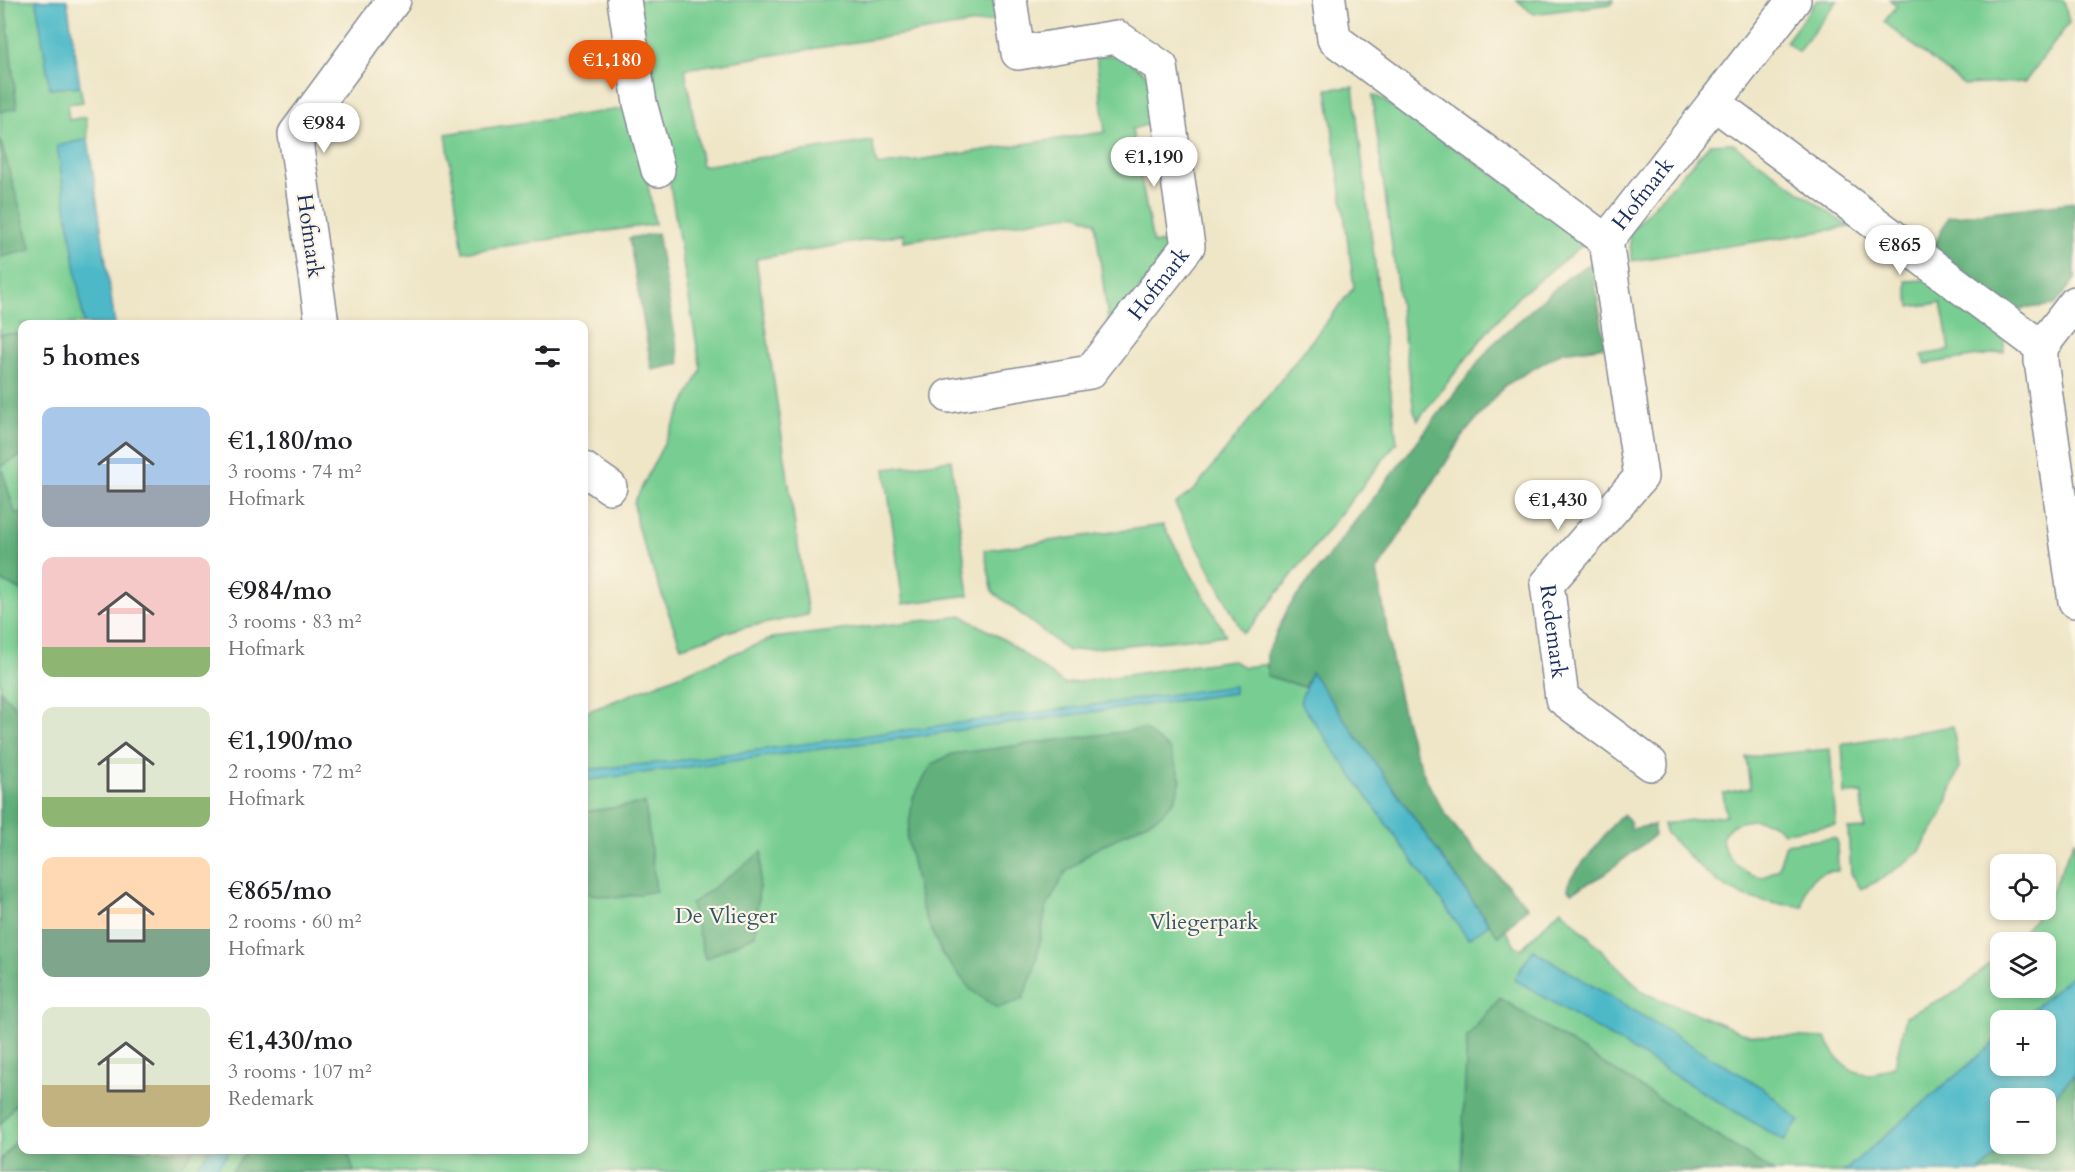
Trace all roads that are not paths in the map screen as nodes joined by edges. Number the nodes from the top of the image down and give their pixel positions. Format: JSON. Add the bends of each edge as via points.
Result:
{"nodes":[{"id":1,"x":394,"y":0,"type":"edge"},
{"id":2,"x":624,"y":0,"type":"edge"},
{"id":3,"x":1010,"y":0,"type":"edge"},
{"id":4,"x":1329,"y":0,"type":"edge"},
{"id":5,"x":1794,"y":0,"type":"edge"},
{"id":6,"x":1714,"y":103,"type":"junction"},
{"id":7,"x":658,"y":170,"type":"dead end"},
{"id":8,"x":1606,"y":241,"type":"junction"},
{"id":9,"x":2075,"y":303,"type":"edge"},
{"id":10,"x":321,"y":320,"type":"edge"},
{"id":11,"x":2041,"y":347,"type":"junction"},
{"id":12,"x":949,"y":396,"type":"dead end"},
{"id":13,"x":2075,"y":600,"type":"edge"},
{"id":14,"x":1651,"y":764,"type":"dead end"}],
"edges":[{"from":1,"to":10,"type":"street","name":"Hofmark","via":[[295,134]]},
{"from":2,"to":7,"type":"street","via":[[640,103]]},
{"from":3,"to":12,"type":"street","name":"Hofmark","via":[[1018,53],[1116,38],[1161,67],[1188,246],[1090,372]]},
{"from":4,"to":8,"type":"street","name":"Hofmark","via":[[1334,39]]},
{"from":5,"to":6,"type":"street","name":"Hofmark"},
{"from":6,"to":8,"type":"street","name":"Hofmark"},
{"from":6,"to":11,"type":"street"},
{"from":8,"to":14,"type":"street","name":"Redemark","via":[[1641,477],[1546,584],[1562,698]]},
{"from":9,"to":11,"type":"street"},
{"from":11,"to":13,"type":"street"}]}
